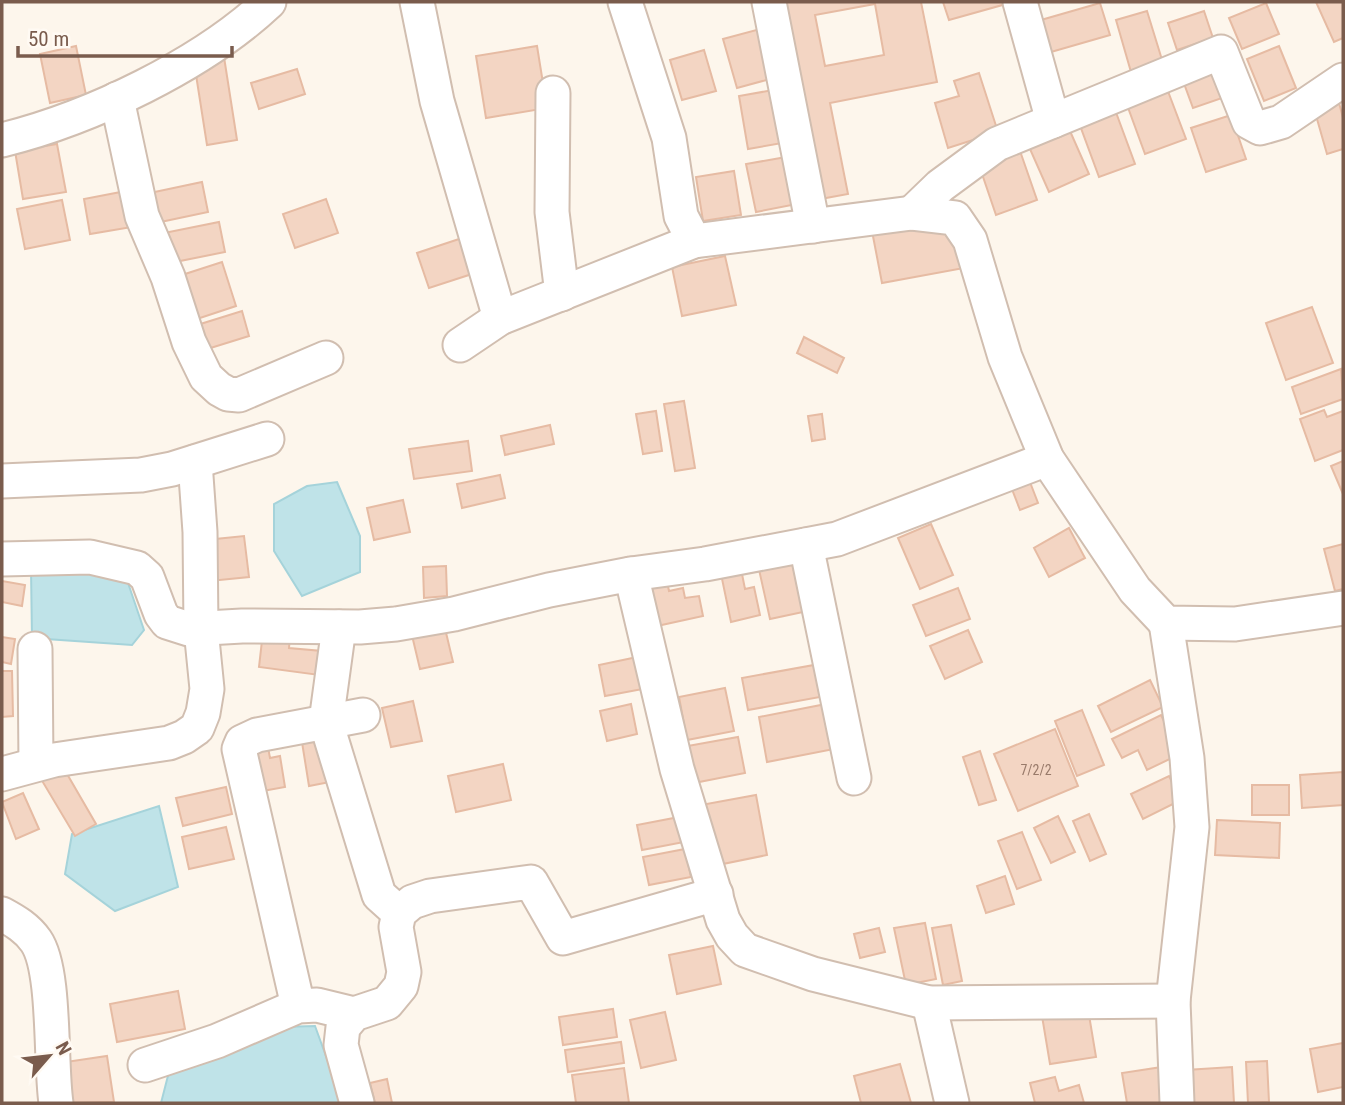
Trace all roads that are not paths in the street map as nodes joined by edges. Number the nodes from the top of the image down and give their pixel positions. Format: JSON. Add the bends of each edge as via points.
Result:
{"nodes":[{"id":1,"x":269,"y":2,"type":"edge"},
{"id":2,"x":417,"y":2,"type":"edge"},
{"id":3,"x":625,"y":2,"type":"edge"},
{"id":4,"x":769,"y":2,"type":"edge"},
{"id":5,"x":1020,"y":2,"type":"edge"},
{"id":6,"x":1343,"y":80,"type":"edge"},
{"id":7,"x":553,"y":93,"type":"dead end"},
{"id":8,"x":117,"y":99,"type":"junction"},
{"id":9,"x":1053,"y":121,"type":"junction"},
{"id":10,"x":2,"y":140,"type":"edge"},
{"id":11,"x":912,"y":214,"type":"junction"},
{"id":12,"x":813,"y":226,"type":"junction"},
{"id":13,"x":694,"y":241,"type":"junction"},
{"id":14,"x":562,"y":294,"type":"junction"},
{"id":15,"x":500,"y":318,"type":"junction"},
{"id":16,"x":460,"y":345,"type":"dead end"},
{"id":17,"x":326,"y":358,"type":"dead end"},
{"id":18,"x":267,"y":439,"type":"dead end"},
{"id":19,"x":1047,"y":459,"type":"junction"},
{"id":20,"x":195,"y":462,"type":"junction"},
{"id":21,"x":2,"y":481,"type":"edge"},
{"id":22,"x":806,"y":545,"type":"junction"},
{"id":23,"x":2,"y":559,"type":"edge"},
{"id":24,"x":631,"y":574,"type":"junction"},
{"id":25,"x":1343,"y":608,"type":"edge"},
{"id":26,"x":1166,"y":623,"type":"junction"},
{"id":27,"x":339,"y":627,"type":"junction"},
{"id":28,"x":201,"y":629,"type":"junction"},
{"id":29,"x":35,"y":649,"type":"dead end"},
{"id":30,"x":363,"y":715,"type":"dead end"},
{"id":31,"x":327,"y":722,"type":"junction"},
{"id":32,"x":36,"y":764,"type":"junction"},
{"id":33,"x":2,"y":774,"type":"edge"},
{"id":34,"x":854,"y":778,"type":"dead end"},
{"id":35,"x":716,"y":894,"type":"junction"},
{"id":36,"x":399,"y":913,"type":"junction"},
{"id":37,"x":2,"y":914,"type":"edge"},
{"id":38,"x":1173,"y":1001,"type":"junction"},
{"id":39,"x":929,"y":1003,"type":"junction"},
{"id":40,"x":298,"y":1006,"type":"junction"},
{"id":41,"x":354,"y":1014,"type":"junction"},
{"id":42,"x":145,"y":1065,"type":"dead end"},
{"id":43,"x":56,"y":1103,"type":"edge"},
{"id":44,"x":357,"y":1103,"type":"edge"},
{"id":45,"x":952,"y":1103,"type":"edge"},
{"id":46,"x":1177,"y":1103,"type":"edge"}],
"edges":[{"from":1,"to":8,"type":"street","via":[[231,34]]},
{"from":2,"to":15,"type":"street","via":[[437,100]]},
{"from":3,"to":13,"type":"street","via":[[669,138],[681,216]]},
{"from":4,"to":12,"type":"street"},
{"from":5,"to":9,"type":"street"},
{"from":6,"to":9,"type":"street","via":[[1281,122],[1260,128],[1249,121],[1221,52]]},
{"from":7,"to":14,"type":"street","via":[[552,212]]},
{"from":8,"to":10,"type":"street"},
{"from":8,"to":17,"type":"street","via":[[142,216],[206,377],[219,389],[239,395]]},
{"from":9,"to":11,"type":"street","via":[[997,144],[940,186]]},
{"from":11,"to":12,"type":"street"},
{"from":11,"to":19,"type":"street","via":[[954,218],[971,240],[1005,357]]},
{"from":12,"to":13,"type":"street"},
{"from":13,"to":14,"type":"street"},
{"from":14,"to":15,"type":"street"},
{"from":15,"to":16,"type":"street"},
{"from":18,"to":20,"type":"street"},
{"from":19,"to":22,"type":"street","via":[[837,539]]},
{"from":19,"to":26,"type":"street","via":[[1135,590]]},
{"from":20,"to":21,"type":"street","via":[[141,475]]},
{"from":20,"to":28,"type":"street"},
{"from":22,"to":24,"type":"street"},
{"from":22,"to":34,"type":"street"},
{"from":23,"to":28,"type":"street","via":[[90,557],[137,568],[147,577],[167,622]]},
{"from":24,"to":27,"type":"street","via":[[454,614],[397,624]]},
{"from":24,"to":35,"type":"street","via":[[677,769]]},
{"from":25,"to":26,"type":"street","via":[[1235,624]]},
{"from":26,"to":38,"type":"street","via":[[1192,827]]},
{"from":27,"to":28,"type":"street"},
{"from":27,"to":31,"type":"street"},
{"from":28,"to":32,"type":"street","via":[[207,690],[197,728],[169,743]]},
{"from":29,"to":32,"type":"street"},
{"from":30,"to":31,"type":"street"},
{"from":31,"to":36,"type":"street","via":[[379,895]]},
{"from":31,"to":40,"type":"street","via":[[247,738],[239,749]]},
{"from":32,"to":33,"type":"street"},
{"from":35,"to":36,"type":"street","via":[[563,938],[531,882],[430,896]]},
{"from":35,"to":39,"type":"street","via":[[723,920],[745,950],[813,974]]},
{"from":36,"to":41,"type":"street","via":[[401,986],[387,1003]]},
{"from":37,"to":43,"type":"street","via":[[22,925],[37,941],[44,959]]},
{"from":38,"to":39,"type":"street"},
{"from":38,"to":46,"type":"street"},
{"from":39,"to":45,"type":"street"},
{"from":40,"to":41,"type":"street","via":[[317,1005]]},
{"from":40,"to":42,"type":"street","via":[[217,1041]]},
{"from":41,"to":44,"type":"street","via":[[343,1027],[341,1045]]}]}
